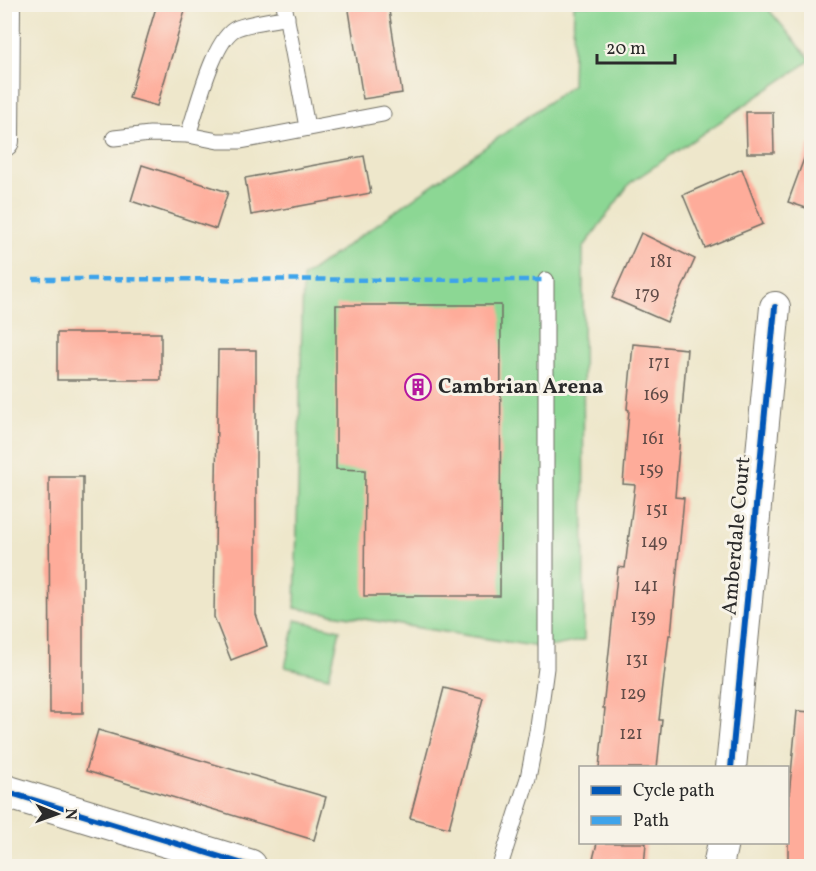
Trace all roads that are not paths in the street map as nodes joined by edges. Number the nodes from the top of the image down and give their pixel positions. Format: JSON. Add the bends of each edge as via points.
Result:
{"nodes":[{"id":1,"x":5,"y":4,"type":"edge"},
{"id":2,"x":286,"y":11,"type":"edge"},
{"id":3,"x":5,"y":61,"type":"edge"},
{"id":4,"x":383,"y":114,"type":"dead end"},
{"id":5,"x":307,"y":127,"type":"junction"},
{"id":6,"x":188,"y":135,"type":"junction"},
{"id":7,"x":114,"y":138,"type":"dead end"},
{"id":8,"x":4,"y":141,"type":"edge"},
{"id":9,"x":546,"y":280,"type":"dead end"},
{"id":10,"x":775,"y":307,"type":"dead end"},
{"id":11,"x":731,"y":766,"type":"edge"},
{"id":12,"x":4,"y":791,"type":"edge"},
{"id":13,"x":723,"y":844,"type":"edge"},
{"id":14,"x":250,"y":867,"type":"edge"},
{"id":15,"x":500,"y":867,"type":"edge"},
{"id":16,"x":718,"y":867,"type":"edge"}],
"edges":[{"from":1,"to":3,"type":"street"},
{"from":2,"to":5,"type":"lane"},
{"from":2,"to":6,"type":"lane","via":[[229,33],[213,58]]},
{"from":3,"to":8,"type":"street"},
{"from":4,"to":5,"type":"lane"},
{"from":5,"to":6,"type":"lane","via":[[240,141]]},
{"from":6,"to":7,"type":"lane"},
{"from":9,"to":15,"type":"lane","via":[[546,668],[528,778]]},
{"from":10,"to":11,"type":"street","name":"Amberdale Court"},
{"from":12,"to":14,"type":"street"},
{"from":13,"to":16,"type":"street"}]}
